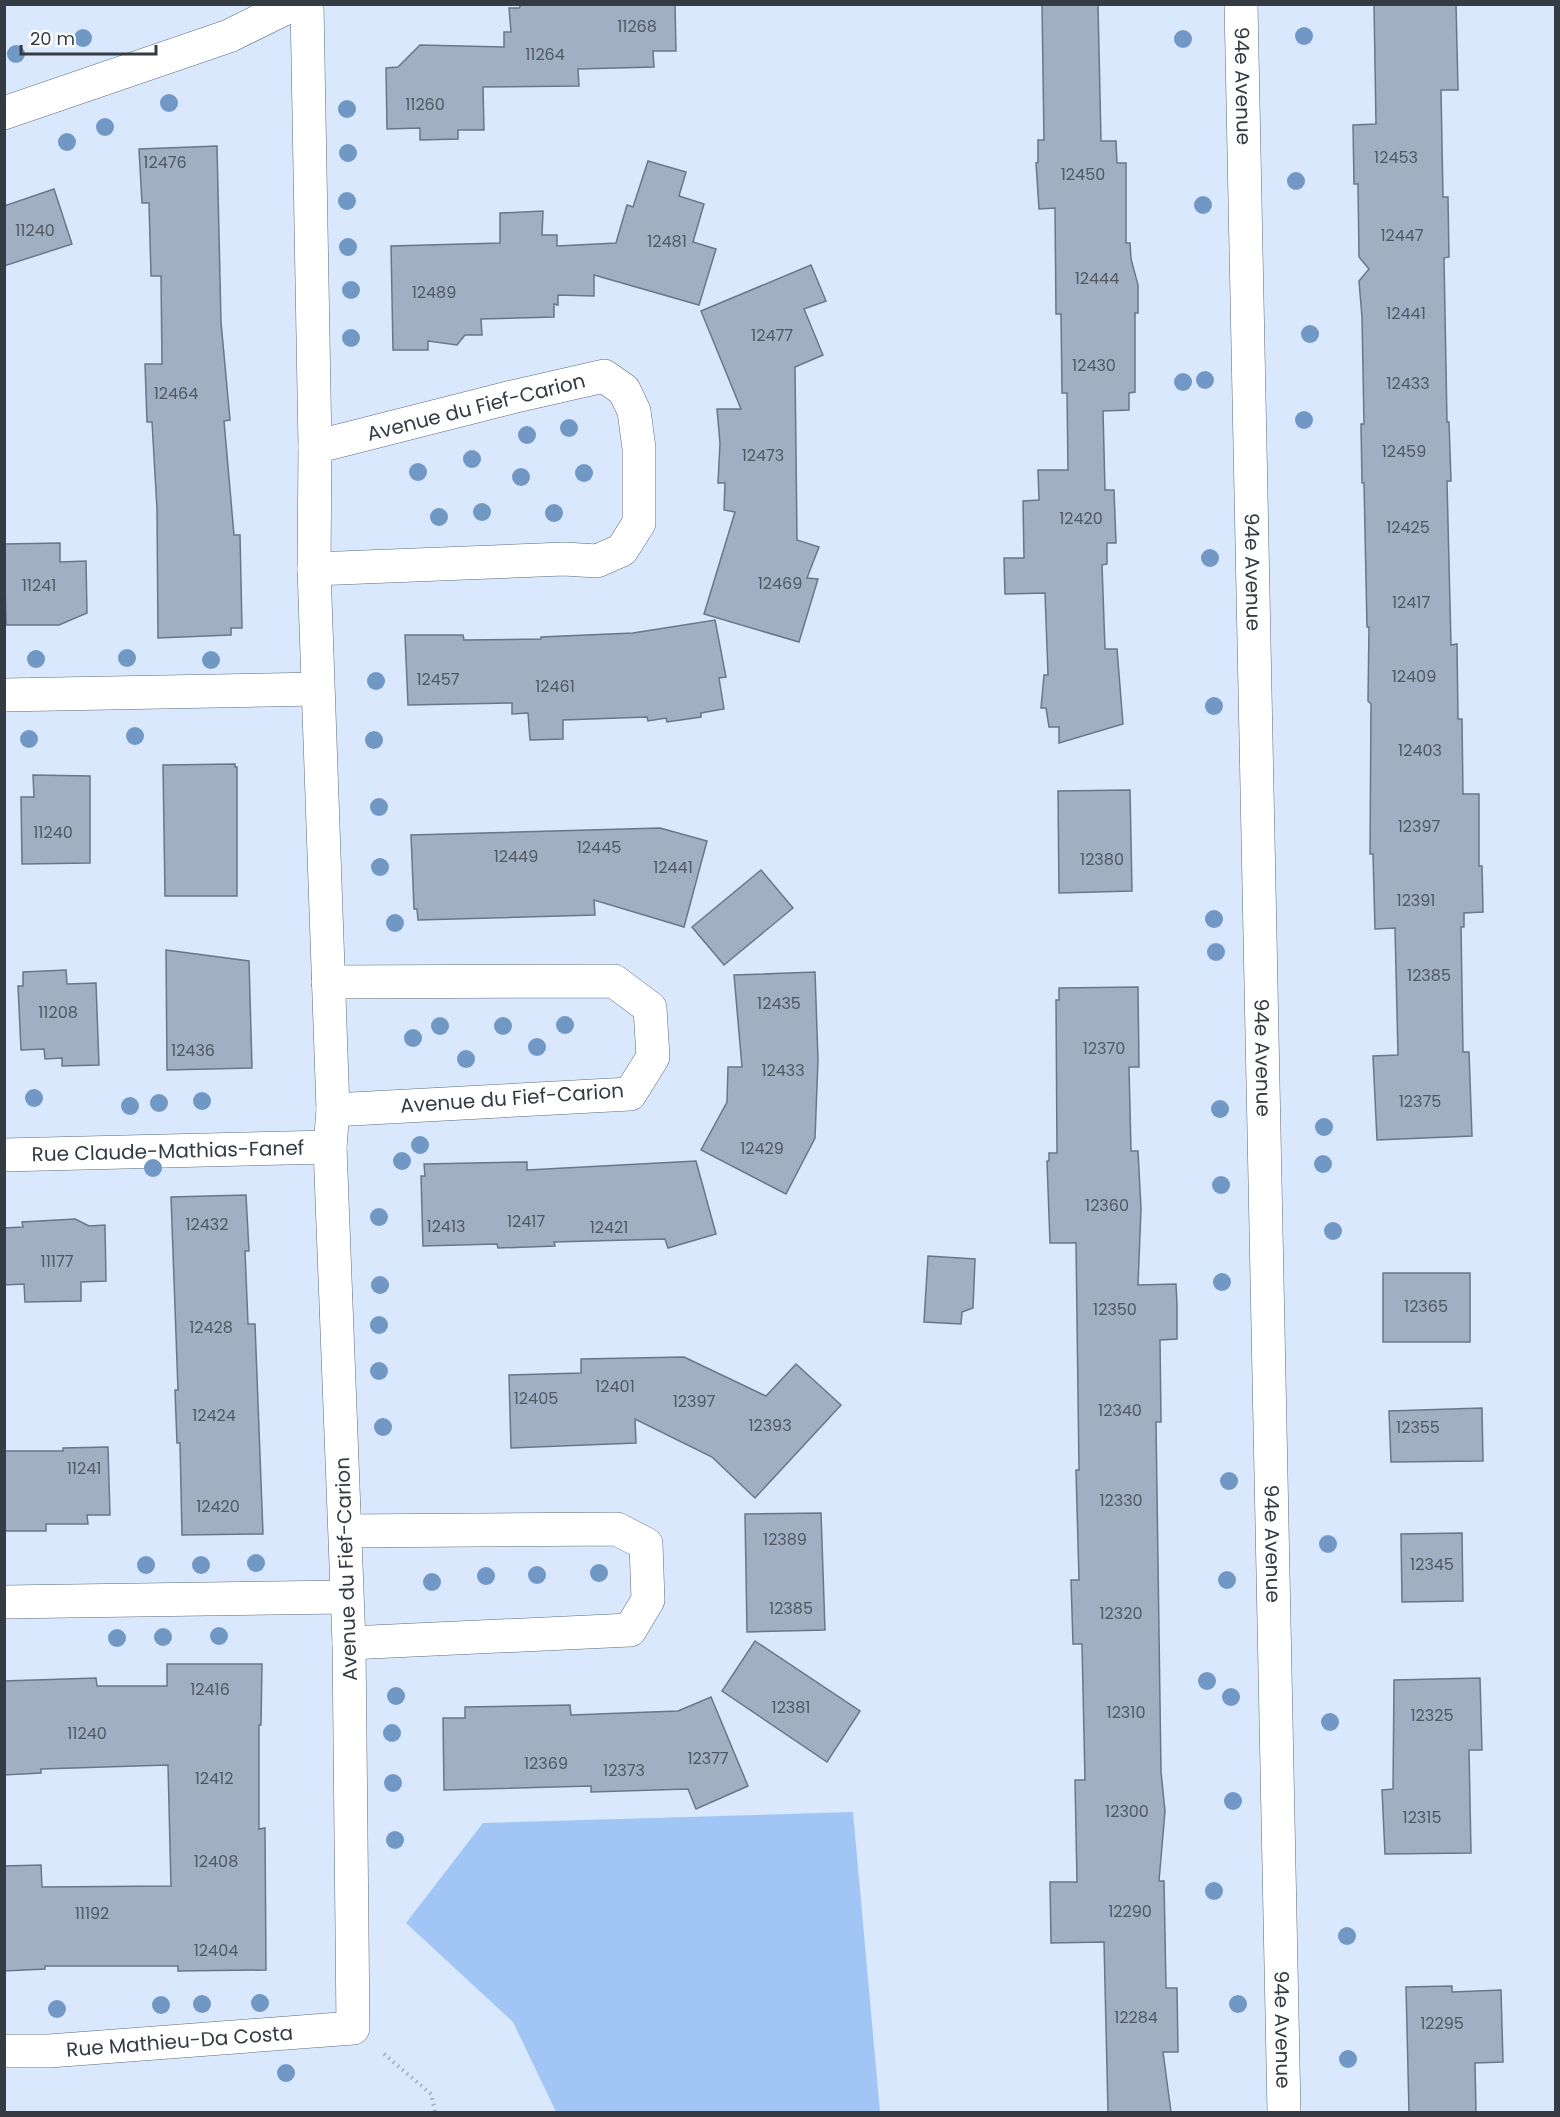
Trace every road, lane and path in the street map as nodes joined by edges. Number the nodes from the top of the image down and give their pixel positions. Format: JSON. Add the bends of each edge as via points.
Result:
{"nodes":[{"id":1,"x":294,"y":4,"type":"edge"},
{"id":2,"x":307,"y":4,"type":"edge"},
{"id":3,"x":1241,"y":4,"type":"edge"},
{"id":4,"x":4,"y":113,"type":"edge"},
{"id":5,"x":315,"y":447,"type":"junction"},
{"id":6,"x":315,"y":569,"type":"junction"},
{"id":7,"x":317,"y":689,"type":"junction"},
{"id":8,"x":4,"y":695,"type":"edge"},
{"id":9,"x":328,"y":982,"type":"junction"},
{"id":10,"x":333,"y":1110,"type":"junction"},
{"id":11,"x":330,"y":1147,"type":"junction"},
{"id":12,"x":4,"y":1155,"type":"edge"},
{"id":13,"x":346,"y":1532,"type":"junction"},
{"id":14,"x":346,"y":1597,"type":"junction"},
{"id":15,"x":4,"y":1602,"type":"edge"},
{"id":16,"x":349,"y":1643,"type":"junction"},
{"id":17,"x":353,"y":2028,"type":"junction"},
{"id":18,"x":4,"y":2051,"type":"edge"},
{"id":19,"x":435,"y":2112,"type":"edge"},
{"id":20,"x":1284,"y":2112,"type":"edge"}],
"edges":[{"from":1,"to":4,"type":"street","via":[[230,36]]},
{"from":2,"to":5,"type":"street","name":"Avenue du Fief-Carion"},
{"from":3,"to":20,"type":"street","name":"94e Avenue"},
{"from":5,"to":6,"type":"street","name":"Avenue du Fief-Carion"},
{"from":5,"to":6,"type":"street","name":"Avenue du Fief-Carion","via":[[604,376],[624,390],[634,411],[639,448],[639,523],[622,550],[597,561]]},
{"from":6,"to":7,"type":"street","name":"Avenue du Fief-Carion"},
{"from":7,"to":8,"type":"street"},
{"from":7,"to":9,"type":"street","name":"Avenue du Fief-Carion"},
{"from":9,"to":10,"type":"street","name":"Avenue du Fief-Carion"},
{"from":9,"to":10,"type":"street","name":"Avenue du Fief-Carion","via":[[614,981],[650,1008],[653,1057],[630,1094]]},
{"from":10,"to":11,"type":"street","name":"Avenue du Fief-Carion"},
{"from":11,"to":12,"type":"street","name":"Rue Claude-Mathias-Fanef"},
{"from":11,"to":13,"type":"street","name":"Avenue du Fief-Carion"},
{"from":13,"to":14,"type":"street","name":"Avenue du Fief-Carion"},
{"from":13,"to":16,"type":"street","via":[[618,1529],[646,1544],[648,1600],[630,1630]]},
{"from":14,"to":15,"type":"street"},
{"from":14,"to":16,"type":"street","name":"Avenue du Fief-Carion"},
{"from":16,"to":17,"type":"street","name":"Avenue du Fief-Carion"},
{"from":17,"to":18,"type":"street","name":"Rue Mathieu-Da Costa","via":[[50,2051]]},
{"from":17,"to":19,"type":"path","via":[[431,2094]]}]}
